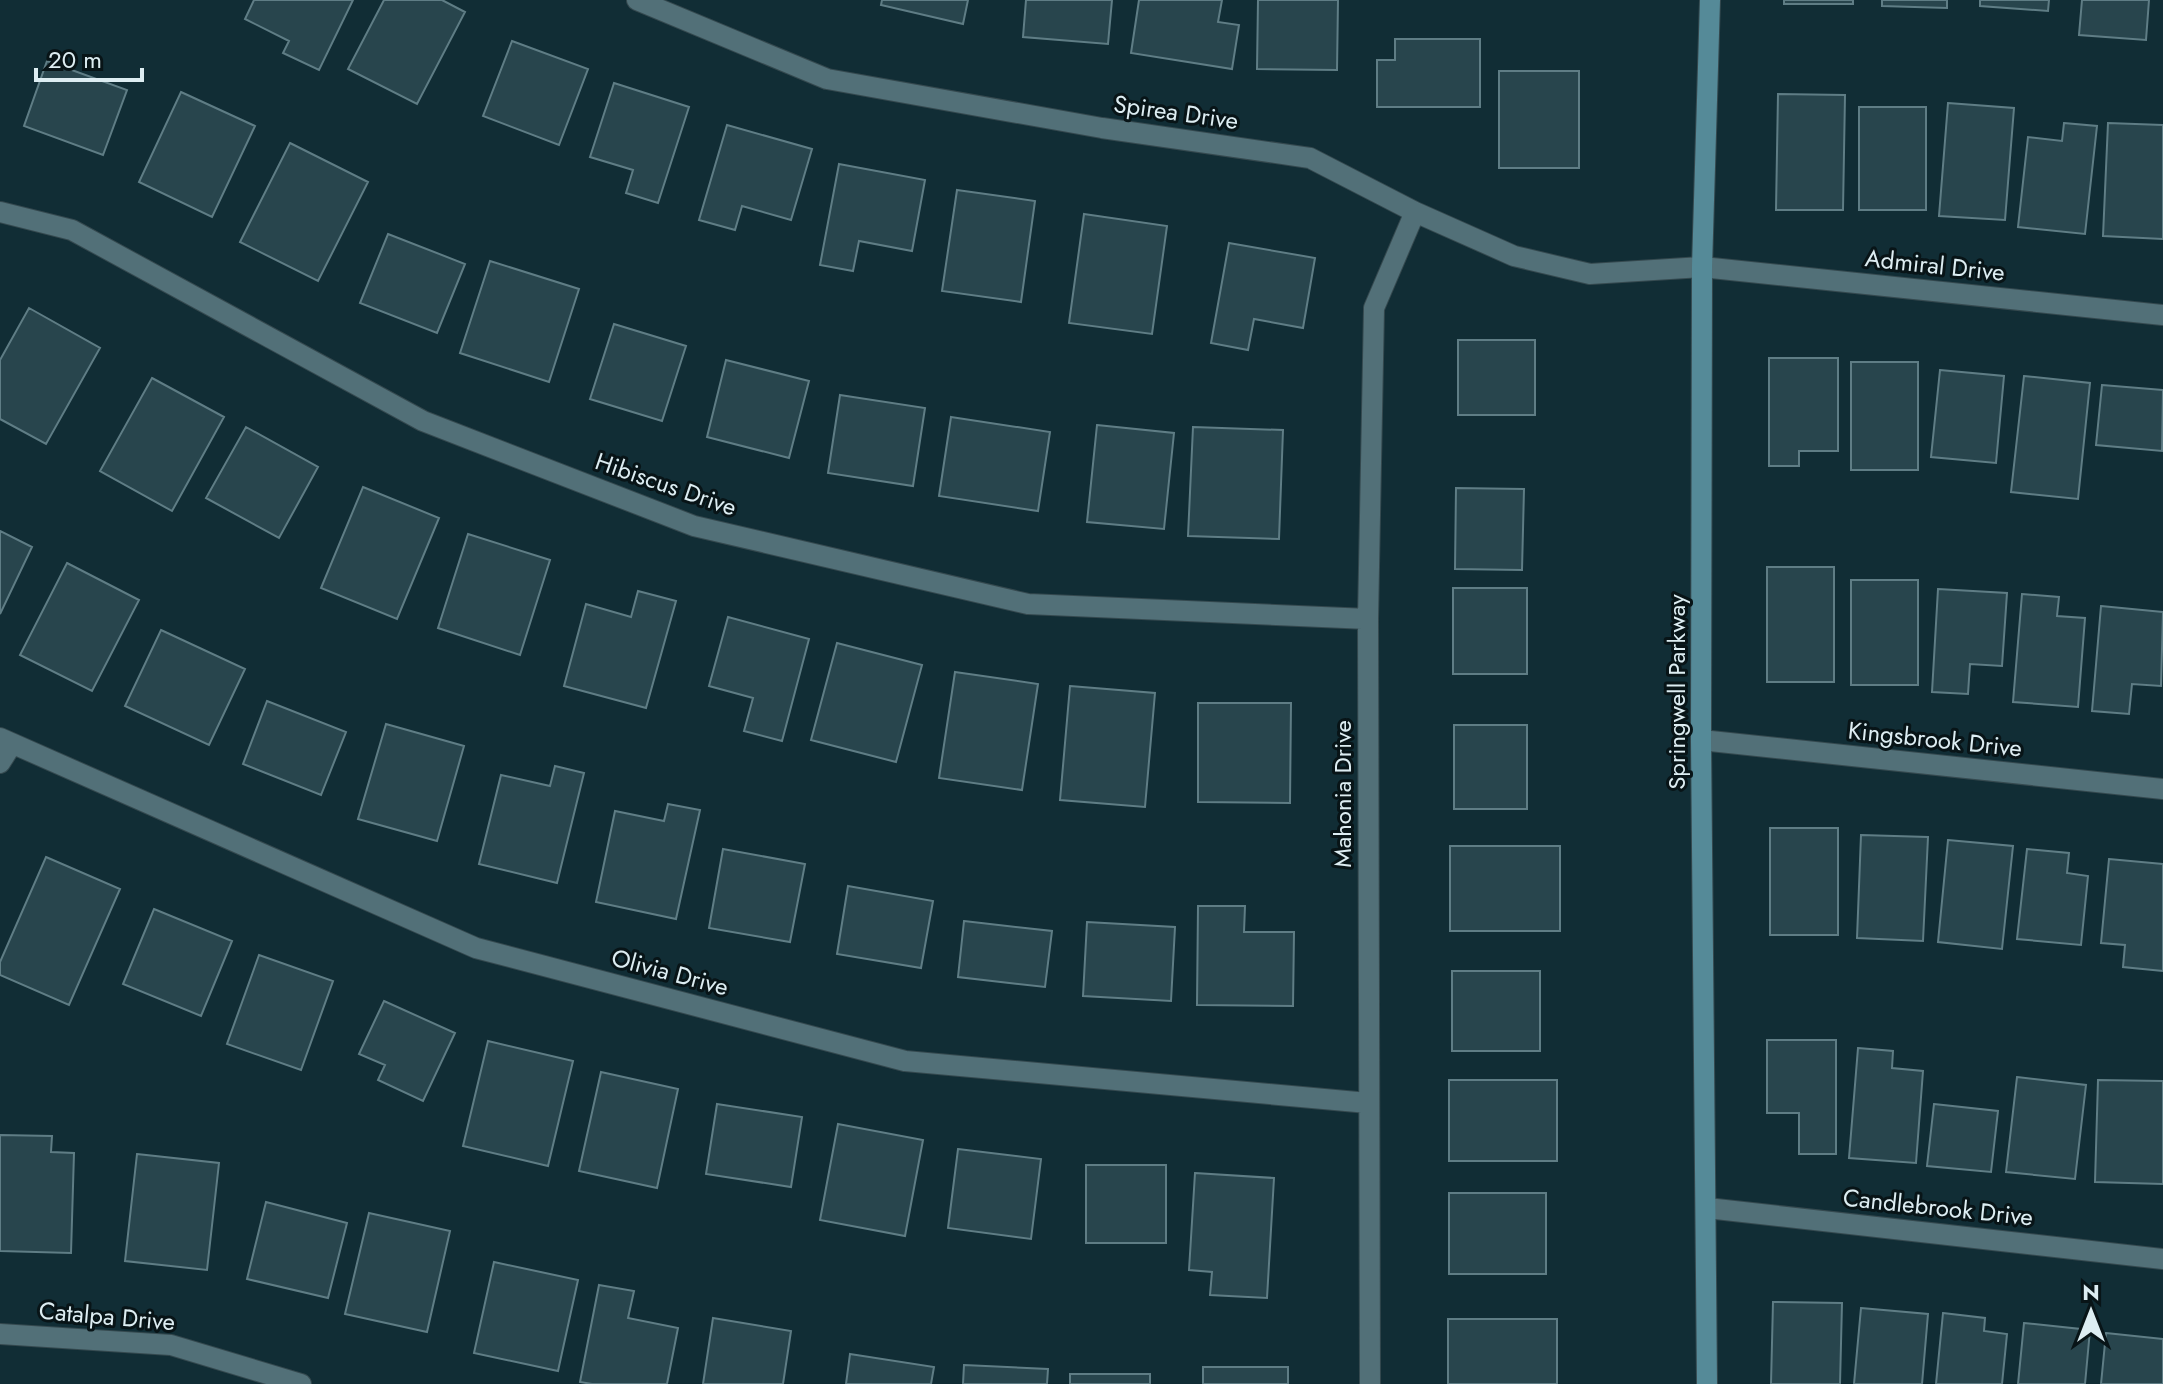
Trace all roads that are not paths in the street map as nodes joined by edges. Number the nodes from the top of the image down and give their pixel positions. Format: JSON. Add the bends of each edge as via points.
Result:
{"nodes":[{"id":1,"x":637,"y":0,"type":"edge"},
{"id":2,"x":1710,"y":0,"type":"edge"},
{"id":3,"x":0,"y":212,"type":"edge"},
{"id":4,"x":1415,"y":212,"type":"junction"},
{"id":5,"x":1702,"y":267,"type":"junction"},
{"id":6,"x":2163,"y":315,"type":"edge"},
{"id":7,"x":1368,"y":619,"type":"junction"},
{"id":8,"x":1701,"y":740,"type":"junction"},
{"id":9,"x":6,"y":741,"type":"edge"},
{"id":10,"x":0,"y":763,"type":"edge"},
{"id":11,"x":2163,"y":789,"type":"edge"},
{"id":12,"x":1368,"y":1103,"type":"junction"},
{"id":13,"x":1707,"y":1208,"type":"junction"},
{"id":14,"x":2163,"y":1259,"type":"edge"},
{"id":15,"x":0,"y":1334,"type":"edge"},
{"id":16,"x":301,"y":1384,"type":"edge"},
{"id":17,"x":1370,"y":1384,"type":"edge"},
{"id":18,"x":1707,"y":1384,"type":"edge"}],
"edges":[{"from":1,"to":4,"type":"street","name":"Spirea Drive","via":[[827,79],[1310,158]]},
{"from":2,"to":5,"type":"street","name":"Springwell Parkway"},
{"from":3,"to":7,"type":"street","name":"Hibiscus Drive","via":[[72,230],[423,421],[694,526],[1028,604]]},
{"from":4,"to":5,"type":"street","name":"Spirea Drive","via":[[1514,256],[1590,274]]},
{"from":4,"to":7,"type":"street","name":"Mahonia Drive","via":[[1374,308]]},
{"from":5,"to":6,"type":"street","name":"Admiral Drive"},
{"from":5,"to":8,"type":"street","name":"Springwell Parkway"},
{"from":7,"to":12,"type":"street","name":"Mahonia Drive"},
{"from":8,"to":11,"type":"street","name":"Kingsbrook Drive"},
{"from":8,"to":13,"type":"street","name":"Springwell Parkway"},
{"from":9,"to":10,"type":"street"},
{"from":9,"to":12,"type":"street","name":"Olivia Drive","via":[[476,948],[905,1061]]},
{"from":12,"to":17,"type":"street","name":"Mahonia Drive"},
{"from":13,"to":14,"type":"street","name":"Candlebrook Drive"},
{"from":13,"to":18,"type":"street","name":"Springwell Parkway"},
{"from":15,"to":16,"type":"street","name":"Catalpa Drive","via":[[171,1345]]}]}
